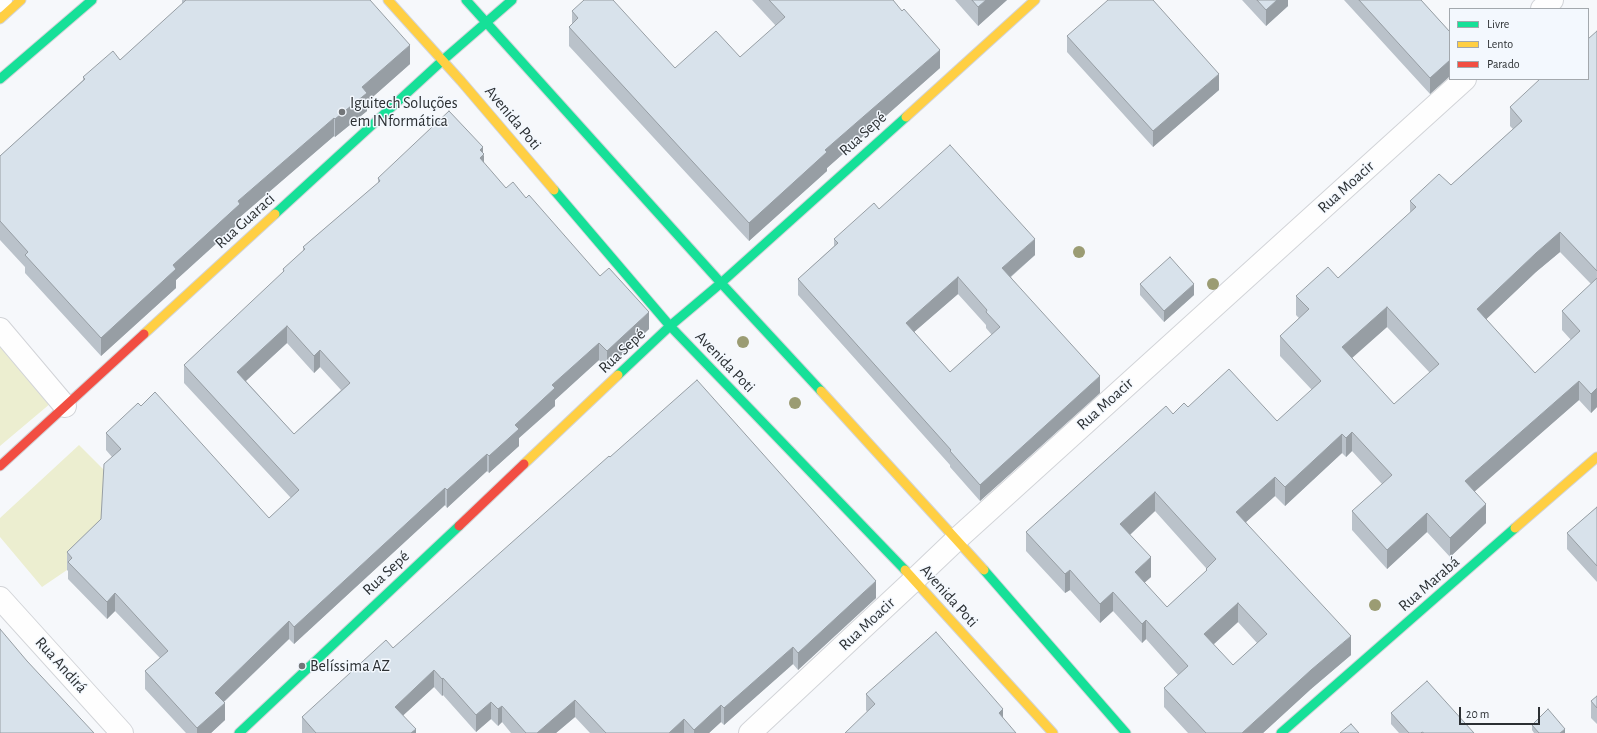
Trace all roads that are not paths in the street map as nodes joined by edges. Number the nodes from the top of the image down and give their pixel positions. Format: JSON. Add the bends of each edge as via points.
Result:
{"nodes":[{"id":1,"x":21,"y":0,"type":"edge"},
{"id":2,"x":92,"y":0,"type":"edge"},
{"id":3,"x":388,"y":0,"type":"edge"},
{"id":4,"x":466,"y":0,"type":"edge"},
{"id":5,"x":512,"y":0,"type":"edge"},
{"id":6,"x":1035,"y":0,"type":"edge"},
{"id":7,"x":1552,"y":0,"type":"edge"},
{"id":8,"x":1543,"y":8,"type":"edge"},
{"id":9,"x":0,"y":19,"type":"edge"},
{"id":10,"x":486,"y":22,"type":"junction"},
{"id":11,"x":443,"y":60,"type":"junction"},
{"id":12,"x":0,"y":78,"type":"edge"},
{"id":13,"x":1463,"y":80,"type":"edge"},
{"id":14,"x":722,"y":283,"type":"junction"},
{"id":15,"x":670,"y":326,"type":"junction"},
{"id":16,"x":0,"y":329,"type":"edge"},
{"id":17,"x":64,"y":406,"type":"junction"},
{"id":18,"x":1597,"y":457,"type":"edge"},
{"id":19,"x":0,"y":466,"type":"edge"},
{"id":20,"x":957,"y":539,"type":"junction"},
{"id":21,"x":914,"y":580,"type":"junction"},
{"id":22,"x":0,"y":598,"type":"edge"},
{"id":23,"x":122,"y":733,"type":"edge"},
{"id":24,"x":239,"y":733,"type":"edge"},
{"id":25,"x":750,"y":733,"type":"edge"},
{"id":26,"x":1053,"y":733,"type":"edge"},
{"id":27,"x":1126,"y":733,"type":"edge"},
{"id":28,"x":1281,"y":733,"type":"edge"}],
"edges":[{"from":1,"to":9,"type":"street"},
{"from":2,"to":12,"type":"street"},
{"from":3,"to":11,"type":"street","name":"Avenida Poti"},
{"from":4,"to":10,"type":"street"},
{"from":5,"to":10,"type":"street","name":"Rua Guaraci"},
{"from":6,"to":14,"type":"street","name":"Rua Sepé"},
{"from":7,"to":8,"type":"street"},
{"from":10,"to":11,"type":"street","name":"Rua Guaraci"},
{"from":10,"to":14,"type":"street"},
{"from":11,"to":15,"type":"street","name":"Avenida Poti"},
{"from":11,"to":17,"type":"street","name":"Rua Guaraci"},
{"from":13,"to":20,"type":"street","name":"Rua Moacir"},
{"from":14,"to":15,"type":"street","name":"Rua Sepé"},
{"from":14,"to":20,"type":"street"},
{"from":15,"to":21,"type":"street","name":"Avenida Poti"},
{"from":15,"to":24,"type":"street","name":"Rua Sepé"},
{"from":16,"to":17,"type":"street"},
{"from":17,"to":19,"type":"street","name":"Rua Guaraci"},
{"from":18,"to":28,"type":"street","name":"Rua Marabá"},
{"from":20,"to":21,"type":"street","name":"Rua Moacir"},
{"from":20,"to":27,"type":"street"},
{"from":21,"to":25,"type":"street","name":"Rua Moacir"},
{"from":21,"to":26,"type":"street","name":"Avenida Poti"},
{"from":22,"to":23,"type":"street","name":"Rua Andirá"}]}
